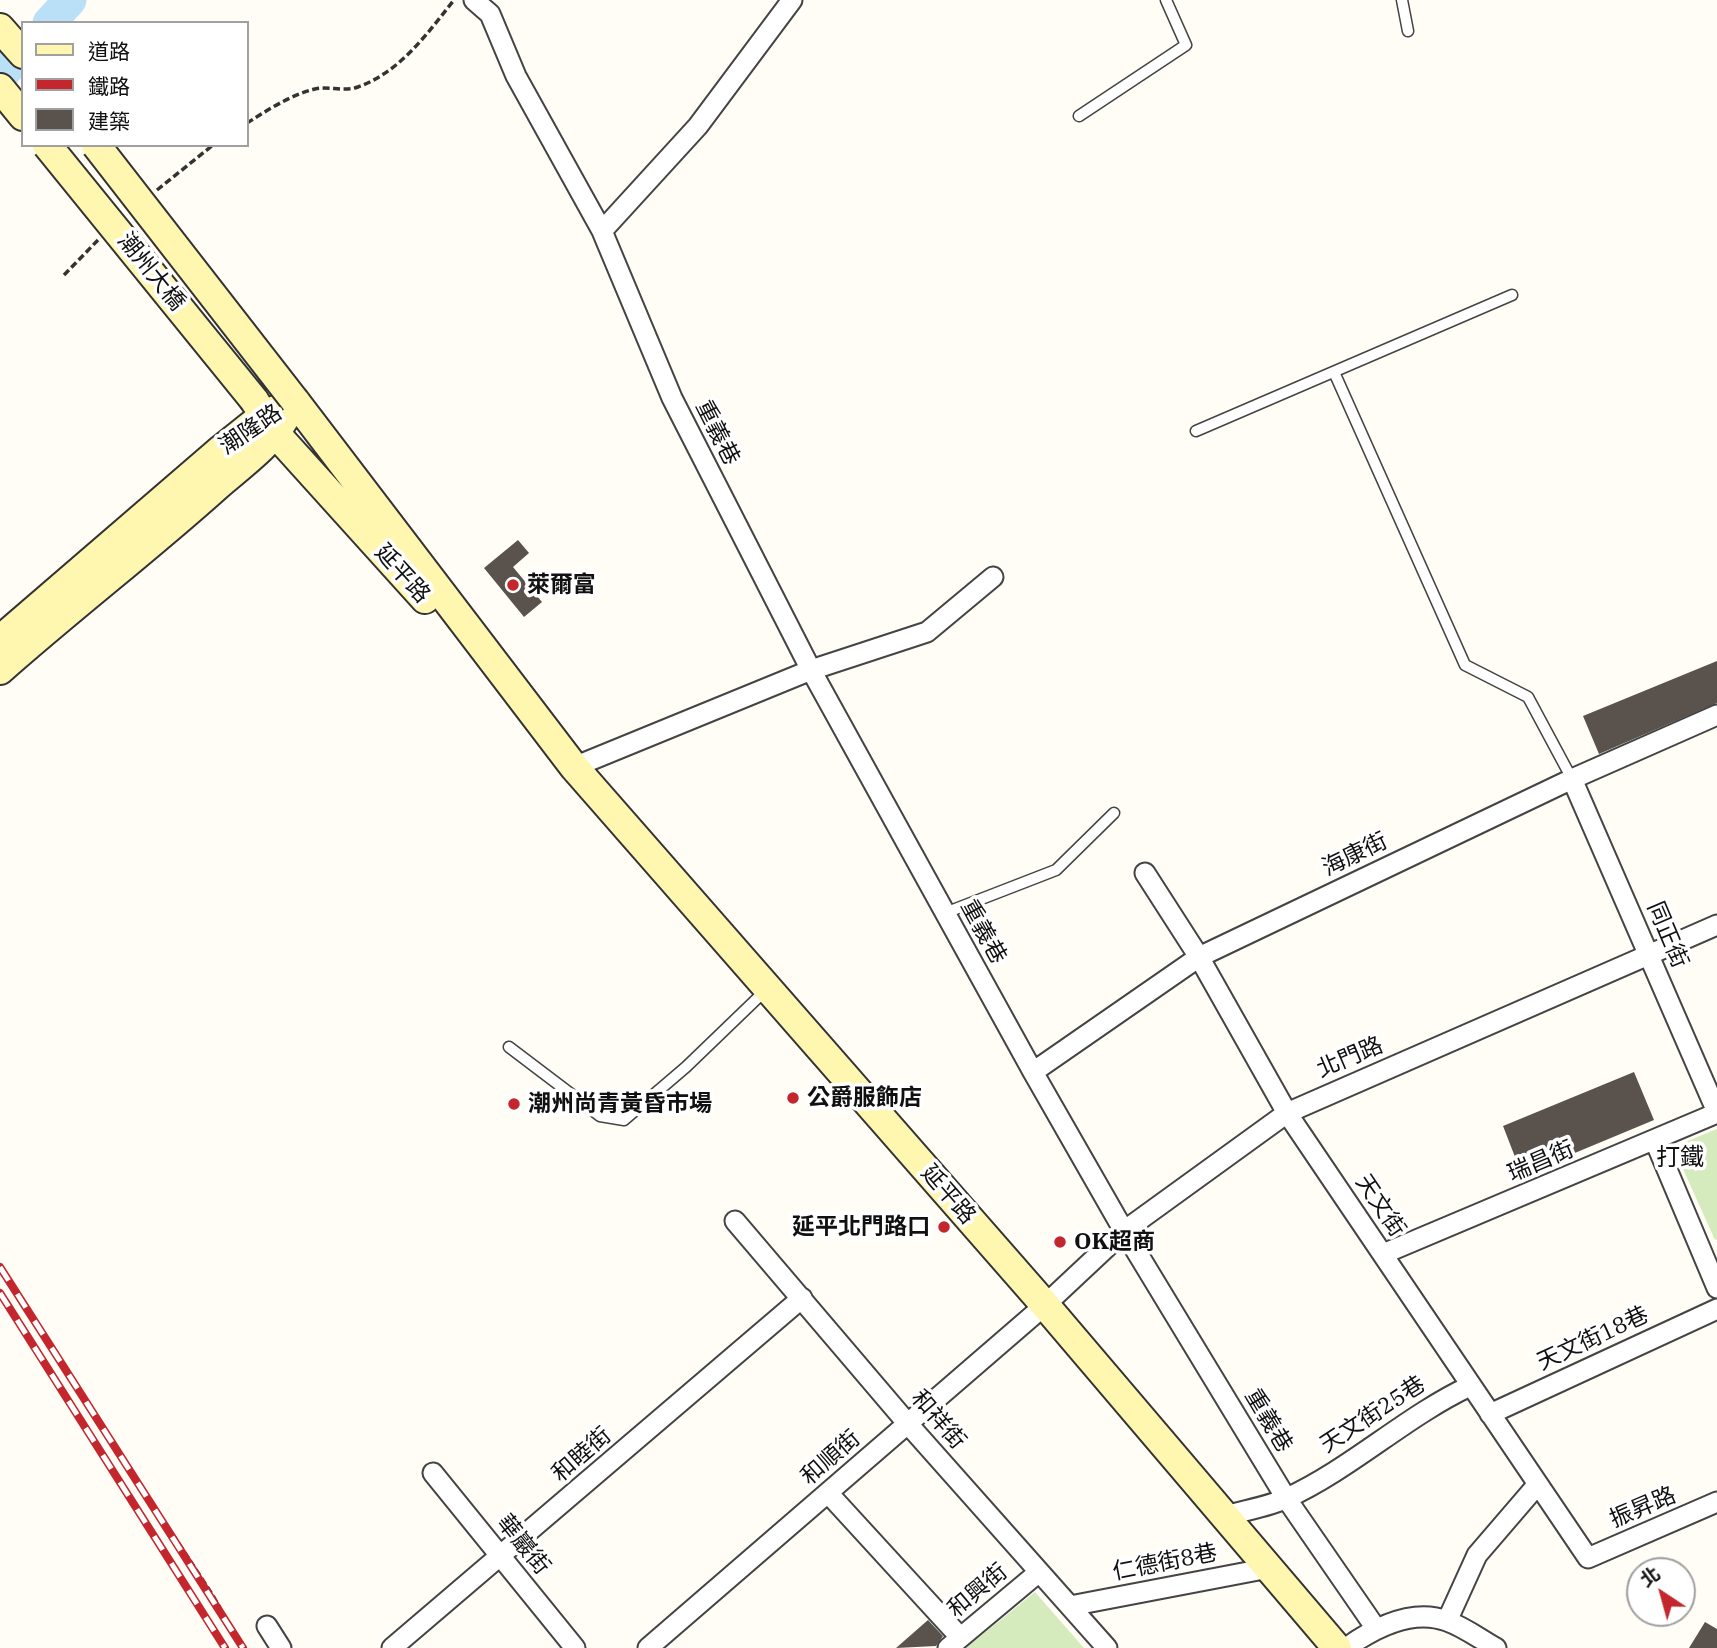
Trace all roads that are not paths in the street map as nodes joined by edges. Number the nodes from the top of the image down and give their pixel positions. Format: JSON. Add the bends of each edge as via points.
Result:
{"nodes":[{"id":1,"x":474,"y":0,"type":"edge"},
{"id":2,"x":792,"y":0,"type":"edge"},
{"id":3,"x":1166,"y":0,"type":"edge"},
{"id":4,"x":1402,"y":0,"type":"edge"},
{"id":5,"x":0,"y":28,"type":"edge"},
{"id":6,"x":1408,"y":31,"type":"dead end"},
{"id":7,"x":21,"y":52,"type":"edge"},
{"id":8,"x":0,"y":88,"type":"edge"},
{"id":9,"x":21,"y":114,"type":"edge"},
{"id":10,"x":1079,"y":116,"type":"dead end"},
{"id":11,"x":49,"y":147,"type":"edge"},
{"id":12,"x":98,"y":147,"type":"edge"},
{"id":13,"x":602,"y":231,"type":"junction"},
{"id":14,"x":1512,"y":295,"type":"dead end"},
{"id":15,"x":1334,"y":372,"type":"junction"},
{"id":16,"x":295,"y":401,"type":"junction"},
{"id":17,"x":264,"y":417,"type":"junction"},
{"id":18,"x":1196,"y":431,"type":"dead end"},
{"id":19,"x":993,"y":576,"type":"dead end"},
{"id":20,"x":0,"y":640,"type":"edge"},
{"id":21,"x":0,"y":670,"type":"edge"},
{"id":22,"x":811,"y":670,"type":"junction"},
{"id":23,"x":1717,"y":715,"type":"edge"},
{"id":24,"x":556,"y":744,"type":"junction"},
{"id":25,"x":574,"y":767,"type":"junction"},
{"id":26,"x":1572,"y":779,"type":"junction"},
{"id":27,"x":1114,"y":813,"type":"dead end"},
{"id":28,"x":1145,"y":873,"type":"dead end"},
{"id":29,"x":945,"y":912,"type":"junction"},
{"id":30,"x":1717,"y":925,"type":"edge"},
{"id":31,"x":1649,"y":955,"type":"junction"},
{"id":32,"x":1199,"y":957,"type":"junction"},
{"id":33,"x":767,"y":988,"type":"junction"},
{"id":34,"x":509,"y":1047,"type":"dead end"},
{"id":35,"x":1033,"y":1072,"type":"junction"},
{"id":36,"x":1287,"y":1112,"type":"junction"},
{"id":37,"x":1717,"y":1113,"type":"edge"},
{"id":38,"x":1655,"y":1141,"type":"junction"},
{"id":39,"x":735,"y":1222,"type":"dead end"},
{"id":40,"x":1124,"y":1231,"type":"junction"},
{"id":41,"x":1383,"y":1254,"type":"junction"},
{"id":42,"x":1717,"y":1288,"type":"edge"},
{"id":43,"x":802,"y":1298,"type":"junction"},
{"id":44,"x":1045,"y":1305,"type":"junction"},
{"id":45,"x":1717,"y":1310,"type":"edge"},
{"id":46,"x":1470,"y":1386,"type":"junction"},
{"id":47,"x":1490,"y":1414,"type":"junction"},
{"id":48,"x":908,"y":1424,"type":"junction"},
{"id":49,"x":433,"y":1473,"type":"dead end"},
{"id":50,"x":1538,"y":1484,"type":"junction"},
{"id":51,"x":828,"y":1493,"type":"junction"},
{"id":52,"x":1286,"y":1498,"type":"junction"},
{"id":53,"x":1717,"y":1502,"type":"edge"},
{"id":54,"x":1225,"y":1516,"type":"junction"},
{"id":55,"x":501,"y":1557,"type":"junction"},
{"id":56,"x":1588,"y":1558,"type":"joint"},
{"id":57,"x":1269,"y":1568,"type":"junction"},
{"id":58,"x":1039,"y":1572,"type":"junction"},
{"id":59,"x":1070,"y":1606,"type":"junction"},
{"id":60,"x":1447,"y":1621,"type":"junction"},
{"id":61,"x":267,"y":1626,"type":"dead end"},
{"id":62,"x":1375,"y":1627,"type":"junction"},
{"id":63,"x":954,"y":1643,"type":"edge"},
{"id":64,"x":281,"y":1648,"type":"edge"},
{"id":65,"x":392,"y":1648,"type":"edge"},
{"id":66,"x":575,"y":1648,"type":"edge"},
{"id":67,"x":648,"y":1648,"type":"edge"},
{"id":68,"x":1107,"y":1648,"type":"edge"},
{"id":69,"x":1337,"y":1648,"type":"edge"},
{"id":70,"x":1346,"y":1648,"type":"edge"},
{"id":71,"x":1496,"y":1648,"type":"edge"}],
"edges":[{"from":1,"to":13,"type":"street","name":"重義巷","via":[[491,14],[516,76]]},
{"from":2,"to":13,"type":"street","via":[[698,126]]},
{"from":3,"to":10,"type":"lane","via":[[1186,45]]},
{"from":4,"to":6,"type":"lane"},
{"from":5,"to":7,"type":"street"},
{"from":8,"to":9,"type":"street"},
{"from":11,"to":17,"type":"street","name":"潮州大橋","bridge":true},
{"from":12,"to":16,"type":"street","name":"潮州大橋","bridge":true},
{"from":13,"to":22,"type":"street","name":"重義巷","via":[[672,398]]},
{"from":14,"to":15,"type":"lane"},
{"from":15,"to":18,"type":"lane"},
{"from":15,"to":26,"type":"lane","via":[[1465,666],[1528,697]]},
{"from":16,"to":17,"type":"street","name":"潮隆路"},
{"from":16,"to":24,"type":"street","name":"延平路"},
{"from":17,"to":20,"type":"street","name":"潮隆路"},
{"from":17,"to":21,"type":"street","name":"潮隆路"},
{"from":17,"to":24,"type":"street","name":"延平路"},
{"from":19,"to":22,"type":"street","via":[[927,632]]},
{"from":22,"to":25,"type":"street"},
{"from":22,"to":29,"type":"street","name":"重義巷"},
{"from":23,"to":26,"type":"street","name":"海康街"},
{"from":24,"to":25,"type":"street","name":"延平路"},
{"from":25,"to":33,"type":"street","name":"延平路"},
{"from":26,"to":31,"type":"street","name":"同正街"},
{"from":26,"to":32,"type":"street","name":"海康街"},
{"from":27,"to":29,"type":"lane","via":[[1056,870]]},
{"from":28,"to":32,"type":"street","name":"天文街"},
{"from":29,"to":35,"type":"street","name":"重義巷"},
{"from":30,"to":31,"type":"street","name":"北門路"},
{"from":31,"to":36,"type":"street","name":"北門路"},
{"from":31,"to":37,"type":"street","name":"同正街"},
{"from":32,"to":35,"type":"street","name":"海康街"},
{"from":32,"to":36,"type":"street","name":"天文街"},
{"from":33,"to":34,"type":"lane","via":[[686,1068],[624,1120],[600,1116]]},
{"from":33,"to":44,"type":"street","name":"延平路"},
{"from":35,"to":40,"type":"street","name":"重義巷"},
{"from":36,"to":40,"type":"street","name":"北門路"},
{"from":36,"to":41,"type":"street","name":"天文街"},
{"from":37,"to":38,"type":"street","name":"瑞昌街"},
{"from":38,"to":41,"type":"street","name":"瑞昌街"},
{"from":38,"to":42,"type":"street"},
{"from":39,"to":43,"type":"street","name":"和祥街"},
{"from":40,"to":44,"type":"street","name":"北門路"},
{"from":40,"to":52,"type":"street","name":"重義巷"},
{"from":41,"to":46,"type":"street","name":"天文街"},
{"from":43,"to":48,"type":"street","name":"和祥街"},
{"from":43,"to":55,"type":"street","name":"和睦街"},
{"from":44,"to":48,"type":"street","name":"和順街"},
{"from":44,"to":54,"type":"street","name":"延平路"},
{"from":45,"to":47,"type":"street","name":"天文街18巷"},
{"from":46,"to":47,"type":"street","name":"天文街"},
{"from":46,"to":52,"type":"street","name":"天文街25巷"},
{"from":47,"to":50,"type":"street","name":"天文街"},
{"from":48,"to":51,"type":"street","name":"和順街"},
{"from":48,"to":58,"type":"street","name":"和祥街"},
{"from":49,"to":55,"type":"street","name":"華巖街"},
{"from":50,"to":56,"type":"street","name":"天文街"},
{"from":50,"to":60,"type":"street","via":[[1477,1555]]},
{"from":51,"to":63,"type":"street"},
{"from":51,"to":67,"type":"street","name":"和順街"},
{"from":52,"to":54,"type":"street","name":"天文街25巷"},
{"from":52,"to":62,"type":"street","name":"重義巷"},
{"from":53,"to":56,"type":"street","name":"振昇路"},
{"from":54,"to":57,"type":"street","name":"延平路"},
{"from":55,"to":65,"type":"street","name":"和睦街"},
{"from":55,"to":66,"type":"street","name":"華巖街"},
{"from":57,"to":59,"type":"street","name":"仁德街8巷"},
{"from":57,"to":69,"type":"street","name":"延平路"},
{"from":58,"to":59,"type":"street","name":"和祥街"},
{"from":58,"to":63,"type":"street","name":"和興街"},
{"from":59,"to":68,"type":"street","name":"和祥街"},
{"from":60,"to":62,"type":"street","via":[[1423,1616]]},
{"from":60,"to":71,"type":"street"},
{"from":61,"to":64,"type":"street"},
{"from":62,"to":70,"type":"street"}]}
